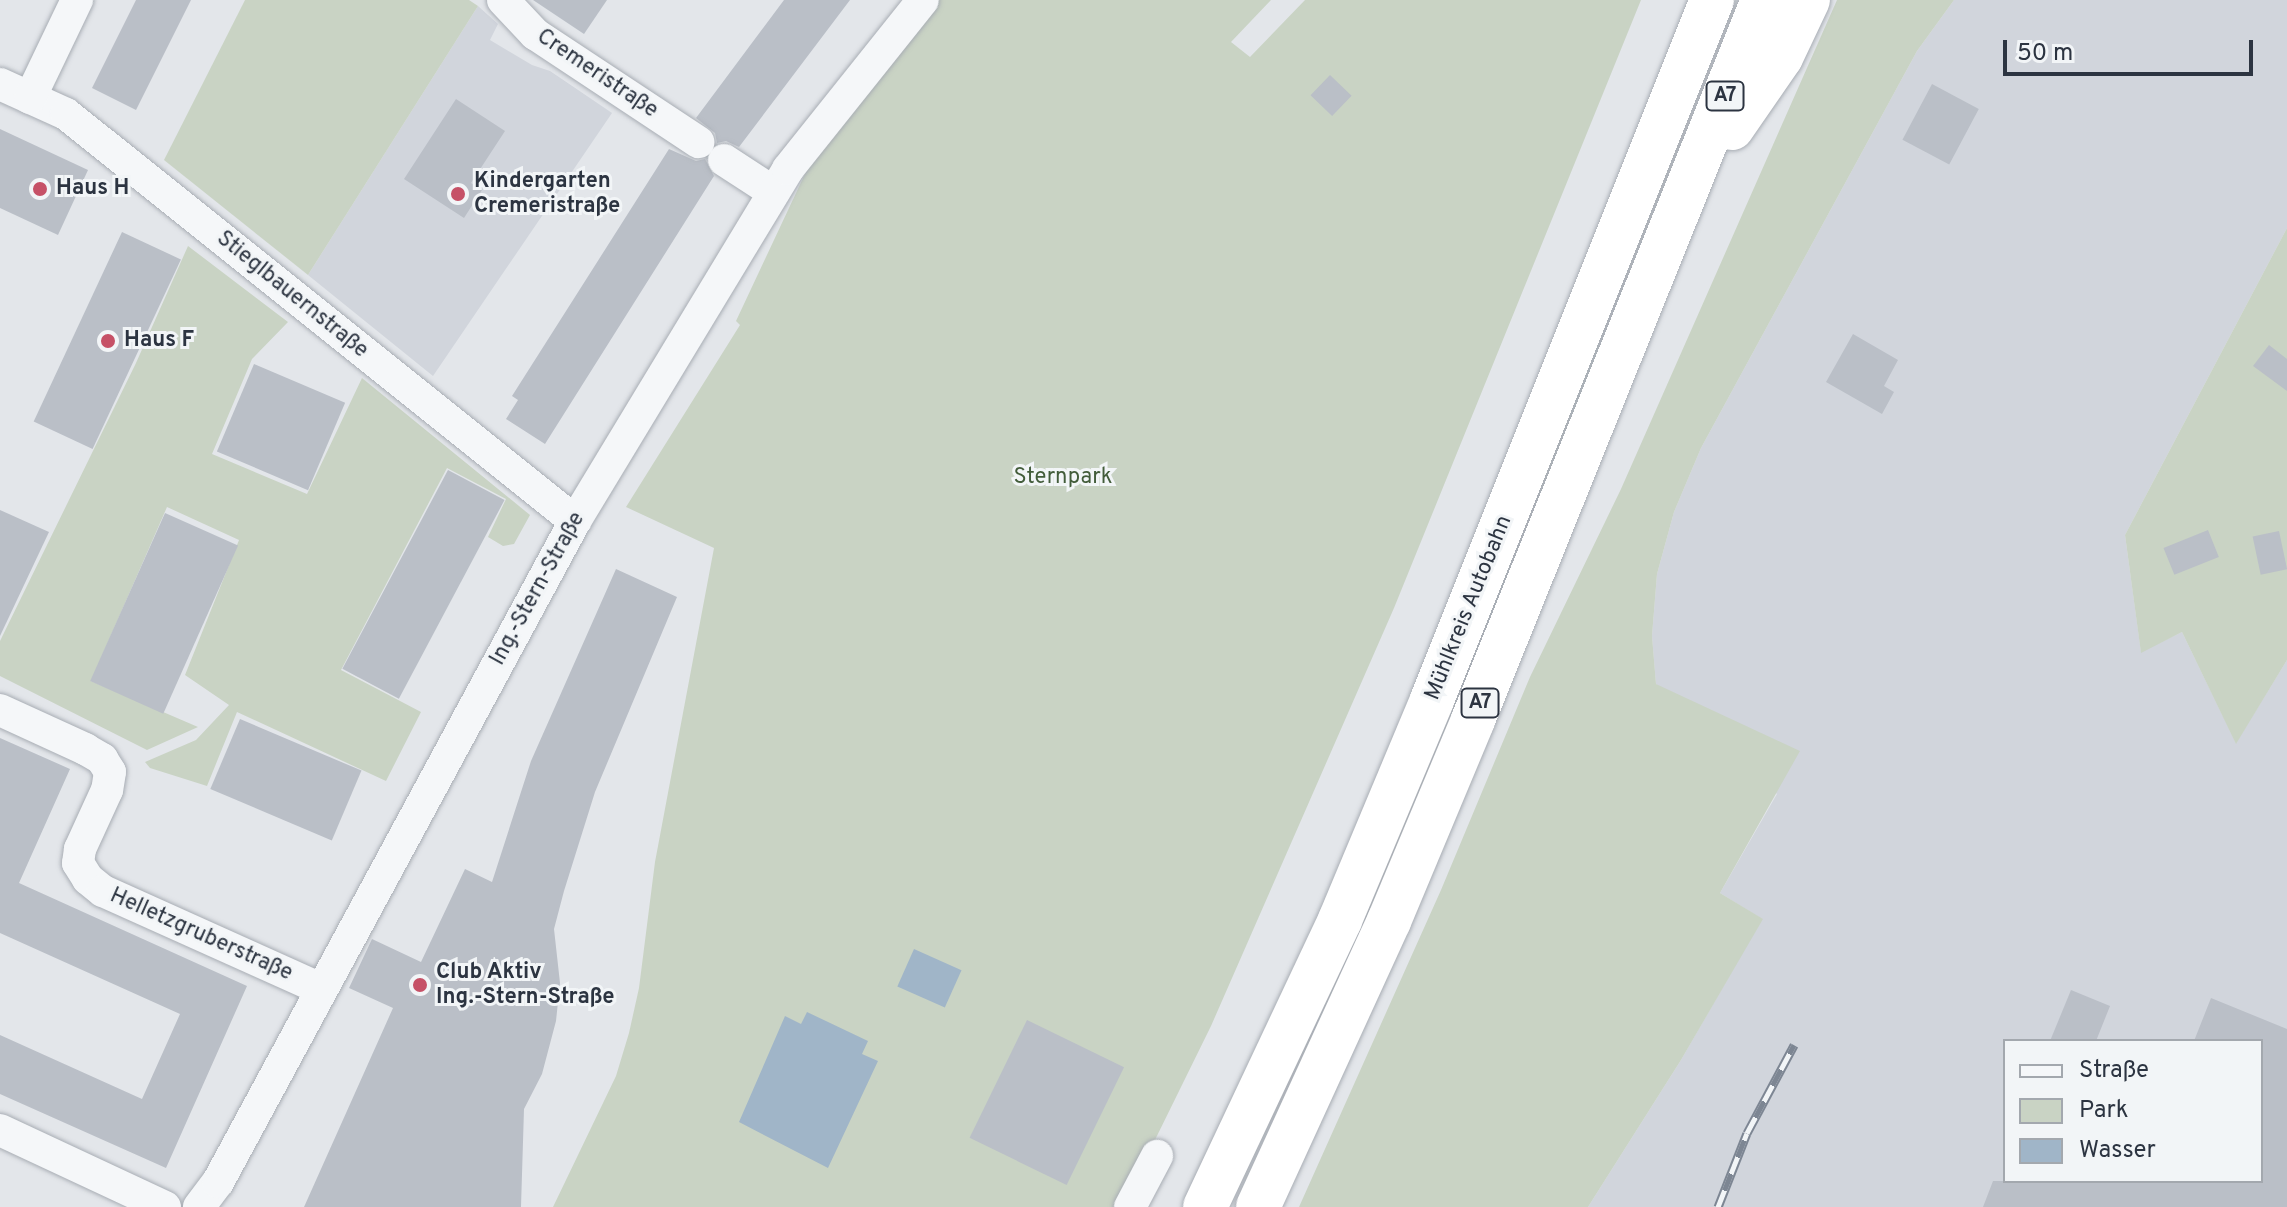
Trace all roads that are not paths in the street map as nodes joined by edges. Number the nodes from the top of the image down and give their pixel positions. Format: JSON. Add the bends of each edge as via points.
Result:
{"nodes":[{"id":1,"x":77,"y":0,"type":"edge"},
{"id":2,"x":503,"y":0,"type":"edge"},
{"id":3,"x":923,"y":0,"type":"edge"},
{"id":4,"x":1712,"y":0,"type":"edge"},
{"id":5,"x":1763,"y":0,"type":"edge"},
{"id":6,"x":1808,"y":0,"type":"edge"},
{"id":7,"x":0,"y":84,"type":"edge"},
{"id":8,"x":30,"y":98,"type":"junction"},
{"id":9,"x":698,"y":142,"type":"dead end"},
{"id":10,"x":724,"y":160,"type":"dead end"},
{"id":11,"x":773,"y":192,"type":"junction"},
{"id":12,"x":1687,"y":192,"type":"junction"},
{"id":13,"x":575,"y":521,"type":"junction"},
{"id":14,"x":0,"y":710,"type":"edge"},
{"id":15,"x":321,"y":989,"type":"junction"},
{"id":16,"x":0,"y":1130,"type":"edge"},
{"id":17,"x":1157,"y":1156,"type":"dead end"},
{"id":18,"x":165,"y":1207,"type":"edge"},
{"id":19,"x":199,"y":1207,"type":"edge"},
{"id":20,"x":1130,"y":1207,"type":"edge"},
{"id":21,"x":1205,"y":1207,"type":"edge"},
{"id":22,"x":1258,"y":1207,"type":"edge"}],
"edges":[{"from":1,"to":8,"type":"street"},
{"from":2,"to":9,"type":"street","name":"Cremeristraße","via":[[535,34]]},
{"from":3,"to":11,"type":"street","name":"Ing.-Stern-Straße"},
{"from":4,"to":21,"type":"highway","name":"Mühlkreis Autobahn","number":"A7","via":[[1346,906]]},
{"from":5,"to":12,"type":"highway","name":"Mühlkreis Autobahn","number":"A7"},
{"from":6,"to":12,"type":"highway","via":[[1781,57]]},
{"from":7,"to":8,"type":"street","name":"Stieglbauernstraße"},
{"from":8,"to":13,"type":"street","name":"Stieglbauernstraße","via":[[66,114]]},
{"from":10,"to":11,"type":"street"},
{"from":11,"to":13,"type":"street","name":"Ing.-Stern-Straße"},
{"from":12,"to":22,"type":"highway","name":"Mühlkreis Autobahn","number":"A7","via":[[1389,921]]},
{"from":13,"to":15,"type":"street","name":"Ing.-Stern-Straße"},
{"from":14,"to":15,"type":"street","name":"Helletzgruberstraße","via":[[85,749],[102,759],[110,772],[80,849],[78,863],[88,879],[103,891]]},
{"from":15,"to":19,"type":"street","name":"Ing.-Stern-Straße","via":[[218,1182]]},
{"from":16,"to":18,"type":"street"},
{"from":17,"to":20,"type":"street"}]}
